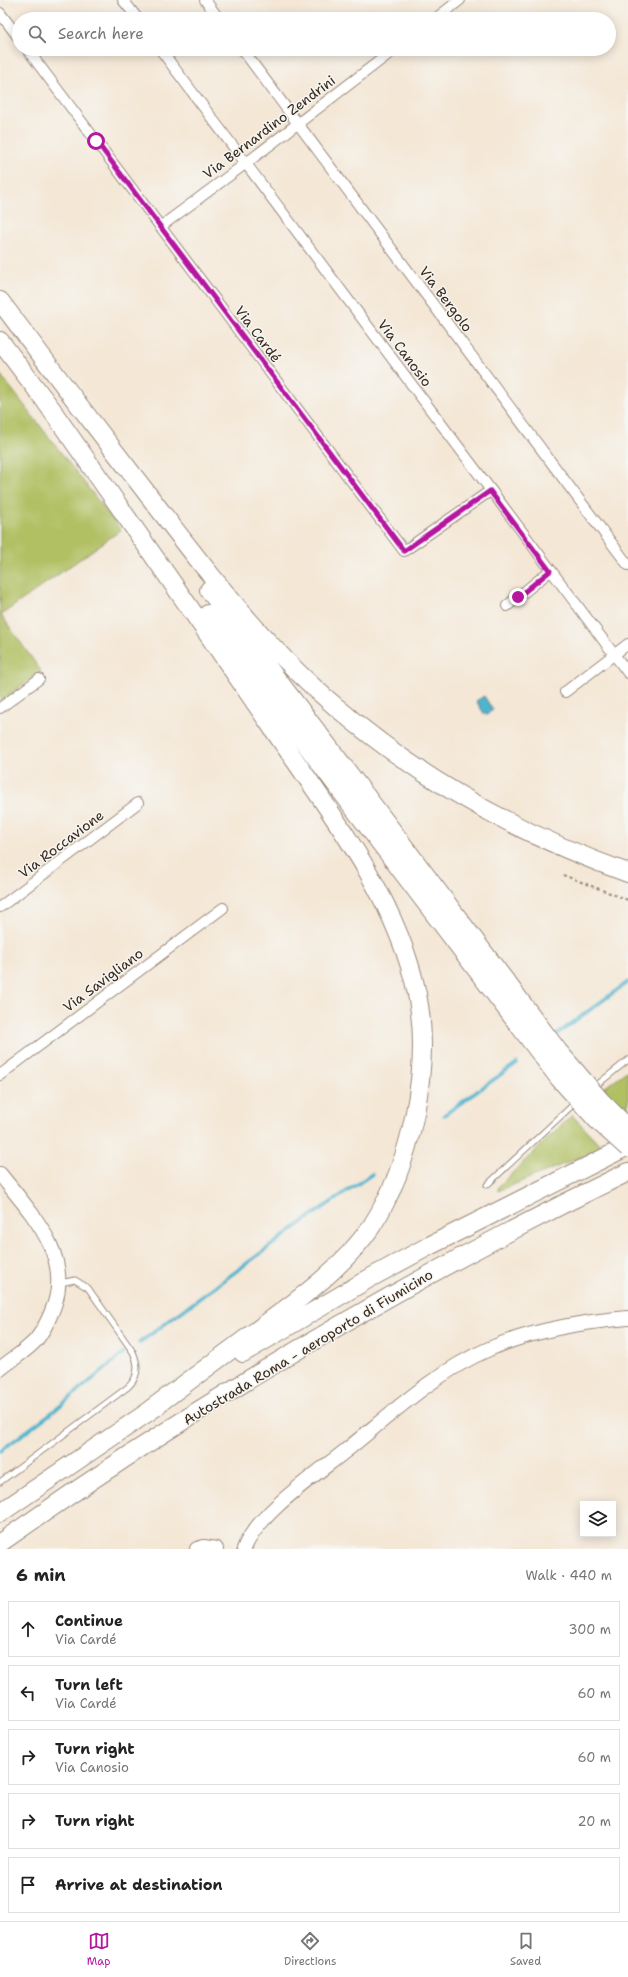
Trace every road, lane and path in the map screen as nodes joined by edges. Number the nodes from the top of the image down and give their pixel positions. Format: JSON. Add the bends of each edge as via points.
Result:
{"nodes":[{"id":1,"x":124,"y":0,"type":"edge"},
{"id":2,"x":205,"y":0,"type":"edge"},
{"id":3,"x":460,"y":0,"type":"edge"},
{"id":4,"x":133,"y":12,"type":"edge"},
{"id":5,"x":214,"y":12,"type":"edge"},
{"id":6,"x":444,"y":12,"type":"edge"},
{"id":7,"x":0,"y":13,"type":"edge"},
{"id":8,"x":12,"y":29,"type":"edge"},
{"id":9,"x":32,"y":56,"type":"edge"},
{"id":10,"x":165,"y":56,"type":"edge"},
{"id":11,"x":247,"y":56,"type":"edge"},
{"id":12,"x":386,"y":56,"type":"edge"},
{"id":13,"x":297,"y":123,"type":"junction"},
{"id":14,"x":245,"y":164,"type":"junction"},
{"id":15,"x":160,"y":226,"type":"junction"},
{"id":16,"x":0,"y":301,"type":"edge"},
{"id":17,"x":0,"y":341,"type":"edge"},
{"id":18,"x":64,"y":386,"type":"junction"},
{"id":19,"x":46,"y":402,"type":"junction"},
{"id":20,"x":490,"y":491,"type":"junction"},
{"id":21,"x":628,"y":565,"type":"edge"},
{"id":22,"x":550,"y":571,"type":"junction"},
{"id":23,"x":507,"y":606,"type":"dead end"},
{"id":24,"x":628,"y":644,"type":"edge"},
{"id":25,"x":614,"y":655,"type":"junction"},
{"id":26,"x":628,"y":672,"type":"edge"},
{"id":27,"x":39,"y":679,"type":"dead end"},
{"id":28,"x":565,"y":692,"type":"dead end"},
{"id":29,"x":0,"y":708,"type":"edge"},
{"id":30,"x":360,"y":802,"type":"junction"},
{"id":31,"x":138,"y":803,"type":"dead end"},
{"id":32,"x":628,"y":873,"type":"edge"},
{"id":33,"x":563,"y":875,"type":"dead end"},
{"id":34,"x":628,"y":900,"type":"edge"},
{"id":35,"x":0,"y":907,"type":"edge"},
{"id":36,"x":222,"y":908,"type":"dead end"},
{"id":37,"x":628,"y":1060,"type":"edge"},
{"id":38,"x":0,"y":1075,"type":"edge"},
{"id":39,"x":628,"y":1128,"type":"edge"},
{"id":40,"x":628,"y":1147,"type":"edge"},
{"id":41,"x":628,"y":1172,"type":"edge"},
{"id":42,"x":0,"y":1174,"type":"edge"},
{"id":43,"x":487,"y":1185,"type":"dead end"},
{"id":44,"x":59,"y":1284,"type":"junction"},
{"id":45,"x":628,"y":1318,"type":"edge"},
{"id":46,"x":0,"y":1369,"type":"edge"},
{"id":47,"x":147,"y":1412,"type":"junction"},
{"id":48,"x":0,"y":1482,"type":"edge"},
{"id":49,"x":0,"y":1513,"type":"edge"},
{"id":50,"x":0,"y":1543,"type":"edge"},
{"id":51,"x":196,"y":1549,"type":"edge"},
{"id":52,"x":216,"y":1549,"type":"edge"},
{"id":53,"x":244,"y":1549,"type":"edge"}],
"edges":[{"from":1,"to":4,"type":"street"},
{"from":2,"to":5,"type":"street"},
{"from":3,"to":6,"type":"street"},
{"from":7,"to":8,"type":"street"},
{"from":9,"to":15,"type":"street","name":"Via Cardé"},
{"from":10,"to":14,"type":"street","name":"Via Canosio"},
{"from":11,"to":13,"type":"street","name":"Via Bergolo"},
{"from":12,"to":13,"type":"street","name":"Via Bernardino Zendrini"},
{"from":13,"to":14,"type":"street","name":"Via Bernardino Zendrini"},
{"from":13,"to":21,"type":"street","name":"Via Bergolo"},
{"from":14,"to":15,"type":"street","name":"Via Bernardino Zendrini"},
{"from":14,"to":20,"type":"street","name":"Via Canosio"},
{"from":15,"to":20,"type":"street","name":"Via Cardé","via":[[404,551]]},
{"from":16,"to":18,"type":"highway"},
{"from":17,"to":19,"type":"highway"},
{"from":18,"to":30,"type":"highway","via":[[171,541]]},
{"from":18,"to":32,"type":"highway","via":[[196,557],[265,639],[334,706],[394,752],[492,814],[569,851]]},
{"from":19,"to":30,"type":"highway"},
{"from":19,"to":47,"type":"highway","via":[[355,850],[392,920],[414,983],[421,1017],[422,1064],[415,1114],[403,1159],[372,1225],[347,1256],[313,1288]]},
{"from":20,"to":22,"type":"street","name":"Via Canosio"},
{"from":22,"to":23,"type":"street"},
{"from":22,"to":25,"type":"street","name":"Via Canosio"},
{"from":24,"to":25,"type":"street"},
{"from":25,"to":26,"type":"street","name":"Via Canosio"},
{"from":25,"to":28,"type":"street"},
{"from":27,"to":29,"type":"street"},
{"from":30,"to":39,"type":"highway","bridge":true,"via":[[558,1051]]},
{"from":30,"to":40,"type":"highway","bridge":true,"via":[[559,1078],[596,1119]]},
{"from":31,"to":35,"type":"street","name":"Via Roccavione"},
{"from":33,"to":34,"type":"path"},
{"from":36,"to":38,"type":"street","name":"Via Savigliano"},
{"from":37,"to":43,"type":"lane","via":[[559,1116]]},
{"from":40,"to":47,"type":"highway","name":"Autostrada Roma - aeroporto di Fiumicino","via":[[509,1205],[376,1275]]},
{"from":41,"to":50,"type":"highway","name":"Autostrada Roma - aeroporto di Fiumicino","via":[[498,1237],[294,1352],[133,1452]]},
{"from":42,"to":44,"type":"street","via":[[46,1233],[54,1250]]},
{"from":44,"to":46,"type":"street","via":[[56,1301],[43,1330],[30,1345]]},
{"from":44,"to":48,"type":"lane","via":[[75,1280],[88,1288],[133,1352],[137,1372],[134,1381],[128,1387]]},
{"from":45,"to":53,"type":"street","via":[[540,1331],[474,1356],[428,1386],[310,1480],[263,1520]]},
{"from":47,"to":49,"type":"highway","name":"Autostrada Roma - aeroporto di Fiumicino"},
{"from":51,"to":52,"type":"street"}]}
